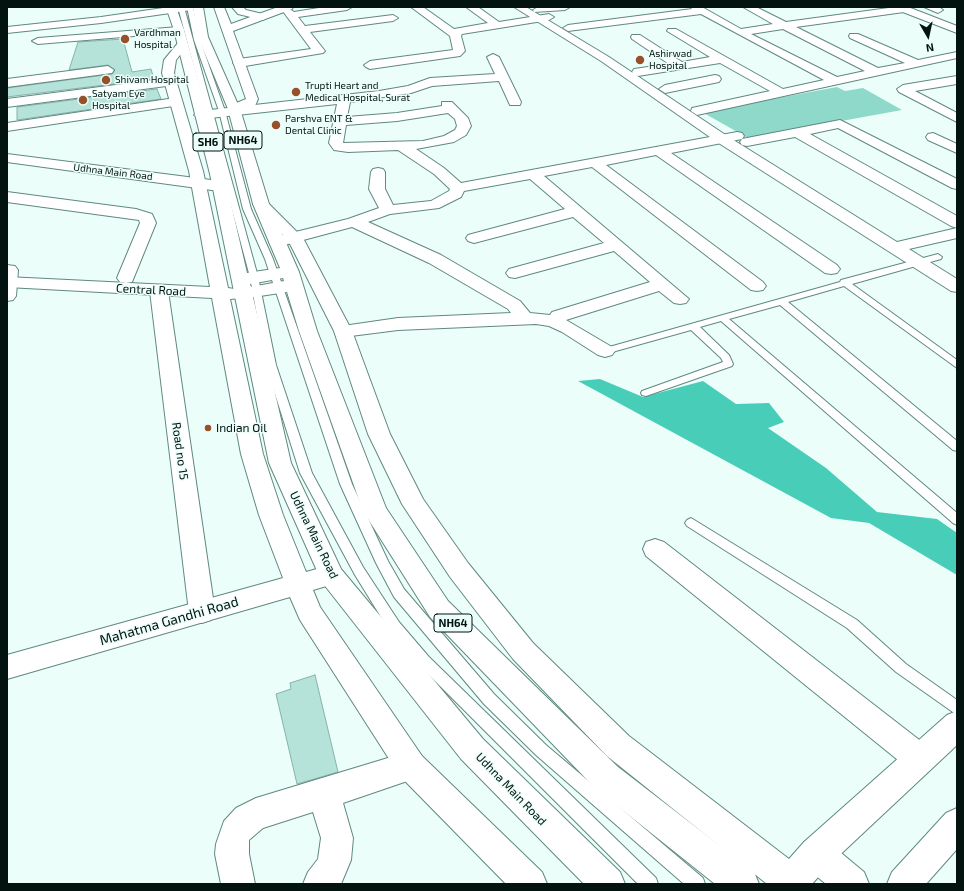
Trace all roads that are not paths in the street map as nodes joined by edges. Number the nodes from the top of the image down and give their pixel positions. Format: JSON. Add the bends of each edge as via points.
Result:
{"nodes":[{"id":1,"x":182,"y":7,"type":"edge"},
{"id":2,"x":198,"y":7,"type":"edge"},
{"id":3,"x":219,"y":7,"type":"edge"},
{"id":4,"x":237,"y":7,"type":"edge"},
{"id":5,"x":305,"y":7,"type":"edge"},
{"id":6,"x":347,"y":7,"type":"edge"},
{"id":7,"x":416,"y":7,"type":"edge"},
{"id":8,"x":471,"y":7,"type":"edge"},
{"id":9,"x":519,"y":7,"type":"edge"},
{"id":10,"x":565,"y":7,"type":"edge"},
{"id":11,"x":748,"y":7,"type":"edge"},
{"id":12,"x":837,"y":7,"type":"edge"},
{"id":13,"x":902,"y":8,"type":"edge"},
{"id":14,"x":699,"y":9,"type":"edge"},
{"id":15,"x":807,"y":10,"type":"dead end"},
{"id":16,"x":286,"y":11,"type":"edge"},
{"id":17,"x":539,"y":13,"type":"edge"},
{"id":18,"x":263,"y":16,"type":"junction"},
{"id":19,"x":856,"y":16,"type":"junction"},
{"id":20,"x":393,"y":18,"type":"dead end"},
{"id":21,"x":826,"y":20,"type":"junction"},
{"id":22,"x":877,"y":24,"type":"dead end"},
{"id":23,"x":497,"y":25,"type":"junction"},
{"id":24,"x":783,"y":25,"type":"junction"},
{"id":25,"x":568,"y":28,"type":"junction"},
{"id":26,"x":228,"y":29,"type":"junction"},
{"id":27,"x":7,"y":30,"type":"edge"},
{"id":28,"x":303,"y":30,"type":"junction"},
{"id":29,"x":957,"y":30,"type":"edge"},
{"id":30,"x":672,"y":31,"type":"dead end"},
{"id":31,"x":739,"y":32,"type":"junction"},
{"id":32,"x":455,"y":35,"type":"junction"},
{"id":33,"x":854,"y":36,"type":"dead end"},
{"id":34,"x":180,"y":37,"type":"junction"},
{"id":35,"x":636,"y":37,"type":"dead end"},
{"id":36,"x":30,"y":42,"type":"dead end"},
{"id":37,"x":957,"y":55,"type":"edge"},
{"id":38,"x":212,"y":57,"type":"junction"},
{"id":39,"x":493,"y":57,"type":"dead end"},
{"id":40,"x":237,"y":58,"type":"junction"},
{"id":41,"x":721,"y":59,"type":"junction"},
{"id":42,"x":419,"y":60,"type":"junction"},
{"id":43,"x":918,"y":64,"type":"junction"},
{"id":44,"x":370,"y":65,"type":"dead end"},
{"id":45,"x":681,"y":66,"type":"junction"},
{"id":46,"x":108,"y":70,"type":"dead end"},
{"id":47,"x":638,"y":72,"type":"junction"},
{"id":48,"x":876,"y":72,"type":"junction"},
{"id":49,"x":502,"y":77,"type":"junction"},
{"id":50,"x":715,"y":78,"type":"dead end"},
{"id":51,"x":957,"y":80,"type":"edge"},
{"id":52,"x":835,"y":81,"type":"junction"},
{"id":53,"x":430,"y":82,"type":"junction"},
{"id":54,"x":7,"y":83,"type":"edge"},
{"id":55,"x":665,"y":89,"type":"junction"},
{"id":56,"x":173,"y":92,"type":"junction"},
{"id":57,"x":782,"y":93,"type":"junction"},
{"id":58,"x":344,"y":99,"type":"junction"},
{"id":59,"x":515,"y":102,"type":"dead end"},
{"id":60,"x":7,"y":103,"type":"edge"},
{"id":61,"x":957,"y":105,"type":"edge"},
{"id":62,"x":938,"y":108,"type":"junction"},
{"id":63,"x":696,"y":111,"type":"junction"},
{"id":64,"x":220,"y":112,"type":"junction"},
{"id":65,"x":957,"y":118,"type":"edge"},
{"id":66,"x":339,"y":122,"type":"junction"},
{"id":67,"x":7,"y":127,"type":"edge"},
{"id":68,"x":798,"y":133,"type":"junction"},
{"id":69,"x":933,"y":137,"type":"dead end"},
{"id":70,"x":722,"y":139,"type":"junction"},
{"id":71,"x":742,"y":139,"type":"junction"},
{"id":72,"x":401,"y":146,"type":"junction"},
{"id":73,"x":7,"y":147,"type":"edge"},
{"id":74,"x":957,"y":149,"type":"edge"},
{"id":75,"x":659,"y":151,"type":"junction"},
{"id":76,"x":7,"y":158,"type":"edge"},
{"id":77,"x":595,"y":163,"type":"junction"},
{"id":78,"x":378,"y":172,"type":"dead end"},
{"id":79,"x":534,"y":175,"type":"junction"},
{"id":80,"x":207,"y":178,"type":"junction"},
{"id":81,"x":957,"y":185,"type":"edge"},
{"id":82,"x":458,"y":188,"type":"junction"},
{"id":83,"x":7,"y":197,"type":"edge"},
{"id":84,"x":388,"y":210,"type":"junction"},
{"id":85,"x":576,"y":211,"type":"junction"},
{"id":86,"x":866,"y":214,"type":"dead end"},
{"id":87,"x":354,"y":222,"type":"junction"},
{"id":88,"x":957,"y":223,"type":"edge"},
{"id":89,"x":957,"y":233,"type":"edge"},
{"id":90,"x":474,"y":238,"type":"dead end"},
{"id":91,"x":286,"y":240,"type":"junction"},
{"id":92,"x":903,"y":242,"type":"junction"},
{"id":93,"x":617,"y":245,"type":"junction"},
{"id":94,"x":938,"y":257,"type":"junction"},
{"id":95,"x":919,"y":262,"type":"junction"},
{"id":96,"x":951,"y":265,"type":"dead end"},
{"id":97,"x":831,"y":269,"type":"dead end"},
{"id":98,"x":515,"y":272,"type":"dead end"},
{"id":99,"x":126,"y":278,"type":"junction"},
{"id":100,"x":8,"y":280,"type":"edge"},
{"id":101,"x":284,"y":280,"type":"junction"},
{"id":102,"x":844,"y":282,"type":"junction"},
{"id":103,"x":662,"y":284,"type":"junction"},
{"id":104,"x":239,"y":286,"type":"junction"},
{"id":105,"x":757,"y":286,"type":"dead end"},
{"id":106,"x":957,"y":287,"type":"edge"},
{"id":107,"x":158,"y":291,"type":"junction"},
{"id":108,"x":680,"y":299,"type":"dead end"},
{"id":109,"x":781,"y":301,"type":"junction"},
{"id":110,"x":723,"y":318,"type":"junction"},
{"id":111,"x":526,"y":319,"type":"junction"},
{"id":112,"x":554,"y":321,"type":"junction"},
{"id":113,"x":693,"y":326,"type":"junction"},
{"id":114,"x":343,"y":331,"type":"junction"},
{"id":115,"x":605,"y":351,"type":"joint"},
{"id":116,"x":957,"y":365,"type":"edge"},
{"id":117,"x":646,"y":393,"type":"dead end"},
{"id":118,"x":957,"y":447,"type":"edge"},
{"id":119,"x":957,"y":520,"type":"edge"},
{"id":120,"x":691,"y":523,"type":"dead end"},
{"id":121,"x":655,"y":549,"type":"dead end"},
{"id":122,"x":331,"y":575,"type":"junction"},
{"id":123,"x":298,"y":585,"type":"junction"},
{"id":124,"x":202,"y":612,"type":"junction"},
{"id":125,"x":7,"y":667,"type":"edge"},
{"id":126,"x":957,"y":708,"type":"edge"},
{"id":127,"x":957,"y":725,"type":"edge"},
{"id":128,"x":920,"y":759,"type":"junction"},
{"id":129,"x":411,"y":766,"type":"junction"},
{"id":130,"x":324,"y":793,"type":"junction"},
{"id":131,"x":957,"y":824,"type":"edge"},
{"id":132,"x":816,"y":854,"type":"junction"},
{"id":133,"x":790,"y":883,"type":"edge"},
{"id":134,"x":238,"y":884,"type":"edge"},
{"id":135,"x":320,"y":884,"type":"edge"},
{"id":136,"x":530,"y":884,"type":"edge"},
{"id":137,"x":608,"y":884,"type":"edge"},
{"id":138,"x":650,"y":884,"type":"edge"},
{"id":139,"x":697,"y":884,"type":"edge"},
{"id":140,"x":742,"y":884,"type":"edge"},
{"id":141,"x":852,"y":884,"type":"edge"},
{"id":142,"x":904,"y":884,"type":"edge"}],
"edges":[{"from":1,"to":27,"type":"main road","via":[[101,20]]},
{"from":1,"to":34,"type":"main road","number":"SH6"},
{"from":1,"to":64,"type":"lane","via":[[197,40]]},
{"from":2,"to":38,"type":"main road","number":"NH64","via":[[203,37]]},
{"from":3,"to":26,"type":"main road"},
{"from":4,"to":18,"type":"main road","via":[[242,12]]},
{"from":5,"to":16,"type":"main road"},
{"from":6,"to":16,"type":"main road"},
{"from":7,"to":32,"type":"main road"},
{"from":8,"to":23,"type":"main road"},
{"from":9,"to":17,"type":"main road"},
{"from":10,"to":17,"type":"main road"},
{"from":11,"to":24,"type":"main road"},
{"from":12,"to":19,"type":"main road"},
{"from":13,"to":19,"type":"main road"},
{"from":13,"to":29,"type":"main road"},
{"from":14,"to":25,"type":"main road"},
{"from":14,"to":31,"type":"main road"},
{"from":15,"to":21,"type":"main road"},
{"from":16,"to":18,"type":"main road"},
{"from":16,"to":28,"type":"main road"},
{"from":17,"to":23,"type":"main road"},
{"from":17,"to":25,"type":"main road"},
{"from":17,"to":70,"type":"main road"},
{"from":18,"to":26,"type":"main road"},
{"from":19,"to":21,"type":"main road"},
{"from":19,"to":22,"type":"main road"},
{"from":20,"to":28,"type":"main road"},
{"from":21,"to":24,"type":"main road"},
{"from":23,"to":32,"type":"main road","via":[[459,31]]},
{"from":24,"to":31,"type":"main road"},
{"from":24,"to":48,"type":"main road"},
{"from":25,"to":47,"type":"main road"},
{"from":26,"to":40,"type":"main road"},
{"from":28,"to":40,"type":"main road","via":[[319,51]]},
{"from":30,"to":41,"type":"main road"},
{"from":31,"to":52,"type":"main road"},
{"from":32,"to":42,"type":"main road","via":[[459,52]]},
{"from":33,"to":43,"type":"main road"},
{"from":34,"to":36,"type":"main road"},
{"from":34,"to":56,"type":"main road","via":[[168,64]]},
{"from":34,"to":64,"type":"main road","number":"SH6"},
{"from":35,"to":45,"type":"main road"},
{"from":37,"to":43,"type":"main road"},
{"from":38,"to":40,"type":"main road"},
{"from":38,"to":64,"type":"main road","number":"NH64"},
{"from":39,"to":49,"type":"main road"},
{"from":40,"to":64,"type":"main road","via":[[252,99],[250,103]]},
{"from":41,"to":45,"type":"main road"},
{"from":41,"to":57,"type":"main road"},
{"from":42,"to":44,"type":"main road"},
{"from":42,"to":53,"type":"main road"},
{"from":43,"to":48,"type":"main road"},
{"from":45,"to":47,"type":"main road"},
{"from":46,"to":54,"type":"main road"},
{"from":47,"to":55,"type":"main road"},
{"from":48,"to":52,"type":"main road"},
{"from":49,"to":53,"type":"main road"},
{"from":49,"to":59,"type":"main road"},
{"from":50,"to":55,"type":"main road"},
{"from":51,"to":62,"type":"main road","via":[[904,89]]},
{"from":52,"to":57,"type":"main road"},
{"from":53,"to":58,"type":"main road","via":[[411,89]]},
{"from":55,"to":63,"type":"main road"},
{"from":56,"to":60,"type":"main road"},
{"from":56,"to":67,"type":"main road"},
{"from":56,"to":80,"type":"main road"},
{"from":57,"to":63,"type":"main road"},
{"from":58,"to":64,"type":"main road"},
{"from":58,"to":66,"type":"main road"},
{"from":61,"to":62,"type":"main road"},
{"from":62,"to":65,"type":"main road"},
{"from":63,"to":71,"type":"main road"},
{"from":64,"to":80,"type":"main road","number":"SH6"},
{"from":64,"to":91,"type":"main road","number":"NH64","via":[[261,204]]},
{"from":64,"to":101,"type":"lane","via":[[247,209],[268,257]]},
{"from":64,"to":104,"type":"lane"},
{"from":66,"to":72,"type":"main road","via":[[336,138],[339,147]]},
{"from":66,"to":72,"type":"main road","via":[[397,117],[449,107],[461,118],[464,126],[461,132],[449,139],[422,145]]},
{"from":68,"to":71,"type":"main road"},
{"from":68,"to":81,"type":"main road","via":[[840,124]]},
{"from":68,"to":88,"type":"main road"},
{"from":69,"to":74,"type":"main road"},
{"from":70,"to":71,"type":"main road"},
{"from":70,"to":75,"type":"main road"},
{"from":70,"to":92,"type":"main road"},
{"from":71,"to":86,"type":"main road"},
{"from":72,"to":82,"type":"main road","via":[[439,171]]},
{"from":73,"to":80,"type":"main road","name":"Udhna Main Road"},
{"from":75,"to":77,"type":"main road"},
{"from":75,"to":97,"type":"main road"},
{"from":76,"to":80,"type":"main road","name":"Udhna Main Road"},
{"from":77,"to":79,"type":"main road"},
{"from":77,"to":105,"type":"main road"},
{"from":78,"to":84,"type":"main road","via":[[377,189]]},
{"from":79,"to":82,"type":"main road"},
{"from":79,"to":85,"type":"main road"},
{"from":80,"to":104,"type":"main road"},
{"from":82,"to":84,"type":"main road","via":[[456,194],[434,205]]},
{"from":83,"to":99,"type":"main road","via":[[146,217],[148,222]]},
{"from":84,"to":87,"type":"main road"},
{"from":85,"to":90,"type":"main road"},
{"from":85,"to":93,"type":"main road"},
{"from":87,"to":91,"type":"main road"},
{"from":87,"to":111,"type":"main road","via":[[435,259],[514,305]]},
{"from":89,"to":92,"type":"main road"},
{"from":91,"to":101,"type":"main road","number":"NH64"},
{"from":91,"to":114,"type":"main road"},
{"from":92,"to":94,"type":"main road"},
{"from":92,"to":95,"type":"main road"},
{"from":93,"to":98,"type":"main road"},
{"from":93,"to":103,"type":"main road"},
{"from":94,"to":95,"type":"lane"},
{"from":94,"to":96,"type":"main road"},
{"from":95,"to":102,"type":"lane"},
{"from":95,"to":106,"type":"main road"},
{"from":99,"to":100,"type":"main road","name":"Central Road"},
{"from":99,"to":104,"type":"main road","name":"Central Road"},
{"from":100,"to":107,"type":"main road","name":"Central Road"},
{"from":101,"to":104,"type":"main road","name":"Central Road"},
{"from":101,"to":139,"type":"lane","via":[[346,484],[382,563],[399,593],[499,709],[541,750]]},
{"from":101,"to":140,"type":"main road","number":"NH64","via":[[308,331],[375,511],[439,609],[607,778]]},
{"from":102,"to":109,"type":"lane"},
{"from":102,"to":116,"type":"lane"},
{"from":103,"to":108,"type":"main road"},
{"from":103,"to":112,"type":"main road","via":[[559,316]]},
{"from":104,"to":107,"type":"main road","name":"Central Road"},
{"from":104,"to":122,"type":"main road","name":"Udhna Main Road","via":[[280,463]]},
{"from":104,"to":123,"type":"main road","via":[[252,454],[271,515]]},
{"from":104,"to":138,"type":"lane","via":[[271,366],[306,473],[359,571],[394,626],[424,661]]},
{"from":107,"to":124,"type":"main road","name":"Road no 15"},
{"from":109,"to":110,"type":"lane"},
{"from":109,"to":118,"type":"lane"},
{"from":110,"to":113,"type":"lane"},
{"from":110,"to":119,"type":"lane"},
{"from":111,"to":112,"type":"main road"},
{"from":111,"to":114,"type":"main road","via":[[398,324]]},
{"from":112,"to":115,"type":"main road"},
{"from":113,"to":115,"type":"lane"},
{"from":113,"to":117,"type":"lane","via":[[726,358],[728,364]]},
{"from":114,"to":133,"type":"main road","via":[[379,434],[414,504],[459,570],[523,651],[618,746]]},
{"from":120,"to":126,"type":"lane","via":[[852,624],[902,668]]},
{"from":121,"to":128,"type":"main road"},
{"from":122,"to":123,"type":"main road","name":"Mahatma Gandhi Road"},
{"from":122,"to":137,"type":"main road","name":"Udhna Main Road","via":[[472,749]]},
{"from":123,"to":124,"type":"main road","name":"Mahatma Gandhi Road"},
{"from":123,"to":129,"type":"main road","via":[[309,612]]},
{"from":124,"to":125,"type":"main road","name":"Mahatma Gandhi Road"},
{"from":127,"to":128,"type":"main road"},
{"from":128,"to":132,"type":"main road"},
{"from":129,"to":130,"type":"main road"},
{"from":129,"to":136,"type":"main road"},
{"from":130,"to":134,"type":"main road","via":[[256,814],[240,825],[232,844]]},
{"from":130,"to":135,"type":"main road","via":[[335,826],[337,844],[334,860],[327,876]]},
{"from":131,"to":142,"type":"main road"},
{"from":132,"to":133,"type":"main road"},
{"from":132,"to":141,"type":"main road"}]}
